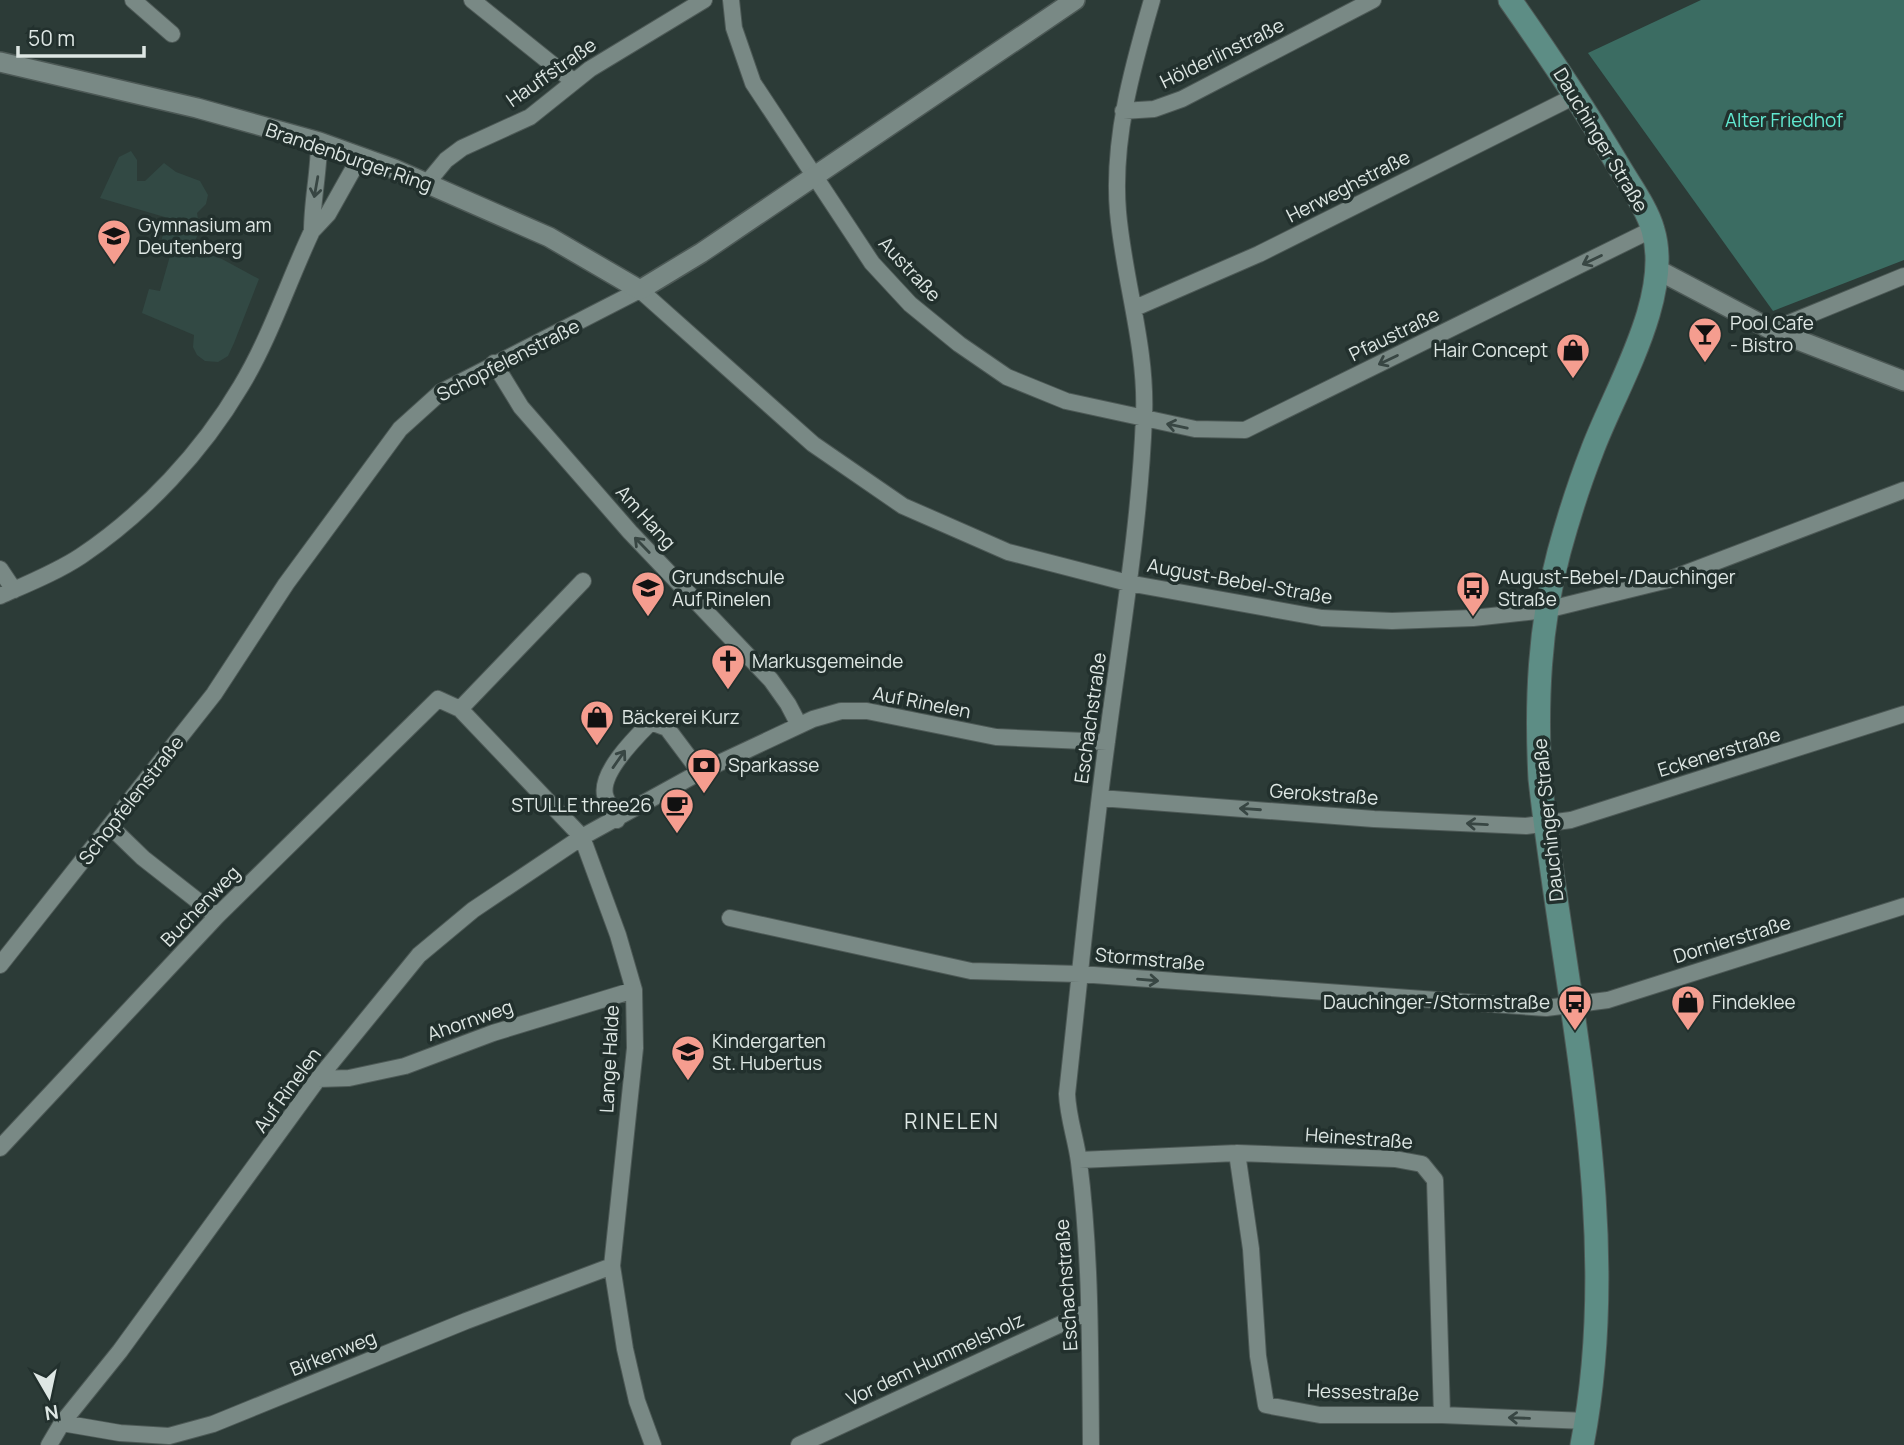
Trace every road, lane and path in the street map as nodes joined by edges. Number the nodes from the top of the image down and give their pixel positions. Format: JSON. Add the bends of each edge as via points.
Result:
{"nodes":[{"id":1,"x":133,"y":0,"type":"edge"},
{"id":2,"x":472,"y":0,"type":"edge"},
{"id":3,"x":704,"y":0,"type":"edge"},
{"id":4,"x":731,"y":0,"type":"edge"},
{"id":5,"x":1075,"y":0,"type":"edge"},
{"id":6,"x":1152,"y":0,"type":"edge"},
{"id":7,"x":1373,"y":0,"type":"edge"},
{"id":8,"x":1510,"y":0,"type":"edge"},
{"id":9,"x":172,"y":34,"type":"dead end"},
{"id":10,"x":0,"y":62,"type":"edge"},
{"id":11,"x":573,"y":81,"type":"junction"},
{"id":12,"x":1577,"y":95,"type":"junction"},
{"id":13,"x":1123,"y":111,"type":"junction"},
{"id":14,"x":319,"y":142,"type":"junction"},
{"id":15,"x":360,"y":157,"type":"junction"},
{"id":16,"x":815,"y":176,"type":"junction"},
{"id":17,"x":426,"y":183,"type":"junction"},
{"id":18,"x":1653,"y":229,"type":"junction"},
{"id":19,"x":312,"y":231,"type":"junction"},
{"id":20,"x":1658,"y":270,"type":"junction"},
{"id":21,"x":1904,"y":276,"type":"edge"},
{"id":22,"x":640,"y":290,"type":"junction"},
{"id":23,"x":1135,"y":308,"type":"junction"},
{"id":24,"x":1772,"y":330,"type":"junction"},
{"id":25,"x":494,"y":363,"type":"junction"},
{"id":26,"x":1904,"y":381,"type":"edge"},
{"id":27,"x":1144,"y":419,"type":"junction"},
{"id":28,"x":1904,"y":490,"type":"edge"},
{"id":29,"x":0,"y":569,"type":"edge"},
{"id":30,"x":583,"y":581,"type":"dead end"},
{"id":31,"x":1128,"y":583,"type":"junction"},
{"id":32,"x":7,"y":593,"type":"edge"},
{"id":33,"x":1546,"y":610,"type":"junction"},
{"id":34,"x":438,"y":699,"type":"joint"},
{"id":35,"x":460,"y":709,"type":"junction"},
{"id":36,"x":1904,"y":714,"type":"edge"},
{"id":37,"x":799,"y":725,"type":"junction"},
{"id":38,"x":1107,"y":742,"type":"junction"},
{"id":39,"x":700,"y":772,"type":"junction"},
{"id":40,"x":1100,"y":798,"type":"junction"},
{"id":41,"x":618,"y":820,"type":"junction"},
{"id":42,"x":1545,"y":824,"type":"junction"},
{"id":43,"x":111,"y":827,"type":"junction"},
{"id":44,"x":582,"y":837,"type":"junction"},
{"id":45,"x":1904,"y":906,"type":"edge"},
{"id":46,"x":217,"y":916,"type":"junction"},
{"id":47,"x":730,"y":918,"type":"dead end"},
{"id":48,"x":0,"y":965,"type":"edge"},
{"id":49,"x":1080,"y":974,"type":"junction"},
{"id":50,"x":634,"y":990,"type":"junction"},
{"id":51,"x":1572,"y":1006,"type":"junction"},
{"id":52,"x":318,"y":1079,"type":"junction"},
{"id":53,"x":0,"y":1148,"type":"edge"},
{"id":54,"x":1237,"y":1153,"type":"junction"},
{"id":55,"x":1079,"y":1160,"type":"junction"},
{"id":56,"x":612,"y":1266,"type":"junction"},
{"id":57,"x":1088,"y":1311,"type":"junction"},
{"id":58,"x":1442,"y":1415,"type":"junction"},
{"id":59,"x":1587,"y":1421,"type":"junction"},
{"id":60,"x":62,"y":1423,"type":"junction"},
{"id":61,"x":49,"y":1445,"type":"edge"},
{"id":62,"x":653,"y":1445,"type":"edge"},
{"id":63,"x":799,"y":1445,"type":"edge"},
{"id":64,"x":1091,"y":1445,"type":"edge"},
{"id":65,"x":1582,"y":1445,"type":"edge"}],
"edges":[{"from":1,"to":9,"type":"street"},
{"from":2,"to":11,"type":"street"},
{"from":3,"to":11,"type":"street","name":"Hauffstraße"},
{"from":4,"to":16,"type":"street","name":"Austraße","via":[[734,28],[753,83]]},
{"from":5,"to":16,"type":"street","name":"Schopfelenstraße"},
{"from":6,"to":13,"type":"street","name":"Eschachstraße"},
{"from":7,"to":13,"type":"street","name":"Hölderlinstraße","via":[[1182,99],[1154,109]]},
{"from":8,"to":12,"type":"main road","name":"Dauchinger Straße"},
{"from":10,"to":14,"type":"street","name":"Brandenburger Ring"},
{"from":11,"to":17,"type":"street","name":"Hauffstraße","via":[[530,117],[462,148]]},
{"from":12,"to":18,"type":"main road","name":"Dauchinger Straße"},
{"from":12,"to":23,"type":"street","name":"Herweghstraße","via":[[1259,254]]},
{"from":13,"to":23,"type":"street","name":"Eschachstraße","via":[[1118,212]]},
{"from":14,"to":15,"type":"street","name":"Brandenburger Ring"},
{"from":14,"to":19,"type":"street","one_way":true},
{"from":15,"to":17,"type":"street","name":"Brandenburger Ring"},
{"from":15,"to":19,"type":"street","via":[[328,214]]},
{"from":16,"to":22,"type":"street","name":"Schopfelenstraße"},
{"from":16,"to":27,"type":"street","name":"Austraße","via":[[872,263],[910,304],[959,344],[1007,377],[1066,401]]},
{"from":17,"to":22,"type":"street","name":"Brandenburger Ring","via":[[549,237]]},
{"from":18,"to":20,"type":"main road","name":"Dauchinger Straße"},
{"from":18,"to":27,"type":"street","name":"Pfaustraße","one_way":true,"via":[[1245,430],[1195,429]]},
{"from":19,"to":32,"type":"street","via":[[243,384],[191,457],[140,508],[80,557]]},
{"from":20,"to":24,"type":"street"},
{"from":20,"to":33,"type":"main road","name":"Dauchinger Straße","via":[[1650,307],[1591,452]]},
{"from":21,"to":24,"type":"street"},
{"from":22,"to":25,"type":"street","name":"Schopfelenstraße"},
{"from":22,"to":31,"type":"street","name":"August-Bebel-Straße","via":[[813,444],[903,506],[1008,552]]},
{"from":23,"to":27,"type":"street","name":"Eschachstraße"},
{"from":24,"to":26,"type":"street"},
{"from":37,"to":25,"type":"street","name":"Am Hang","one_way":true,"via":[[771,680],[630,533],[521,407]]},
{"from":25,"to":43,"type":"street","name":"Schopfelenstraße","via":[[441,391],[400,429],[286,584],[214,694]]},
{"from":27,"to":31,"type":"street","name":"Eschachstraße"},
{"from":28,"to":33,"type":"street","name":"August-Bebel-Straße","via":[[1668,580]]},
{"from":29,"to":32,"type":"street"},
{"from":30,"to":35,"type":"street"},
{"from":31,"to":33,"type":"street","name":"August-Bebel-Straße","via":[[1322,618],[1392,621]]},
{"from":31,"to":38,"type":"street","name":"Eschachstraße"},
{"from":33,"to":42,"type":"main road","name":"Dauchinger Straße","via":[[1537,726]]},
{"from":34,"to":35,"type":"street","name":"Lange Halde"},
{"from":34,"to":46,"type":"street","name":"Buchenweg"},
{"from":35,"to":44,"type":"street","name":"Lange Halde"},
{"from":36,"to":42,"type":"street","name":"Eckenerstraße","via":[[1571,820]]},
{"from":37,"to":38,"type":"street","name":"Auf Rinelen","via":[[841,712],[867,711],[996,737]]},
{"from":37,"to":39,"type":"street","name":"Auf Rinelen"},
{"from":38,"to":40,"type":"street","name":"Eschachstraße"},
{"from":39,"to":41,"type":"street","name":"Auf Rinelen"},
{"from":41,"to":39,"type":"street","one_way":true,"via":[[605,796],[604,780],[651,722],[667,728]]},
{"from":42,"to":40,"type":"street","name":"Gerokstraße","one_way":true,"via":[[1374,819]]},
{"from":40,"to":49,"type":"street","name":"Eschachstraße"},
{"from":41,"to":44,"type":"street","name":"Auf Rinelen"},
{"from":42,"to":51,"type":"main road","name":"Dauchinger Straße"},
{"from":43,"to":46,"type":"street"},
{"from":43,"to":48,"type":"street","name":"Schopfelenstraße"},
{"from":44,"to":50,"type":"street","name":"Lange Halde"},
{"from":44,"to":52,"type":"street","name":"Auf Rinelen","via":[[473,910],[419,955]]},
{"from":45,"to":51,"type":"street","name":"Dornierstraße","via":[[1608,1000]]},
{"from":46,"to":53,"type":"street","name":"Buchenweg"},
{"from":47,"to":49,"type":"street","name":"Stormstraße","via":[[971,971]]},
{"from":49,"to":51,"type":"street","name":"Stormstraße","one_way":true,"via":[[1546,1009]]},
{"from":49,"to":55,"type":"street","name":"Eschachstraße","via":[[1067,1094]]},
{"from":50,"to":52,"type":"street","name":"Ahornweg","via":[[493,1033],[405,1066],[349,1078]]},
{"from":50,"to":56,"type":"street","name":"Lange Halde","via":[[635,1048]]},
{"from":51,"to":59,"type":"main road","name":"Dauchinger Straße","via":[[1597,1248]]},
{"from":52,"to":60,"type":"street","name":"Auf Rinelen","via":[[144,1319]]},
{"from":54,"to":55,"type":"street","name":"Heinestraße"},
{"from":54,"to":58,"type":"street","name":"Hessestraße","via":[[1266,1405],[1320,1415]]},
{"from":54,"to":58,"type":"street","name":"Heinestraße","via":[[1395,1159],[1422,1164],[1435,1180]]},
{"from":55,"to":57,"type":"street","name":"Eschachstraße"},
{"from":56,"to":60,"type":"street","name":"Birkenweg","via":[[213,1424],[170,1436]]},
{"from":56,"to":62,"type":"street","name":"Lange Halde","via":[[625,1349]]},
{"from":57,"to":63,"type":"street","name":"Vor dem Hummelsholz"},
{"from":57,"to":64,"type":"street","name":"Eschachstraße"},
{"from":59,"to":58,"type":"street","name":"Hessestraße","one_way":true},
{"from":59,"to":65,"type":"main road","name":"Dauchinger Straße"},
{"from":60,"to":61,"type":"street","name":"Auf Rinelen"}]}
